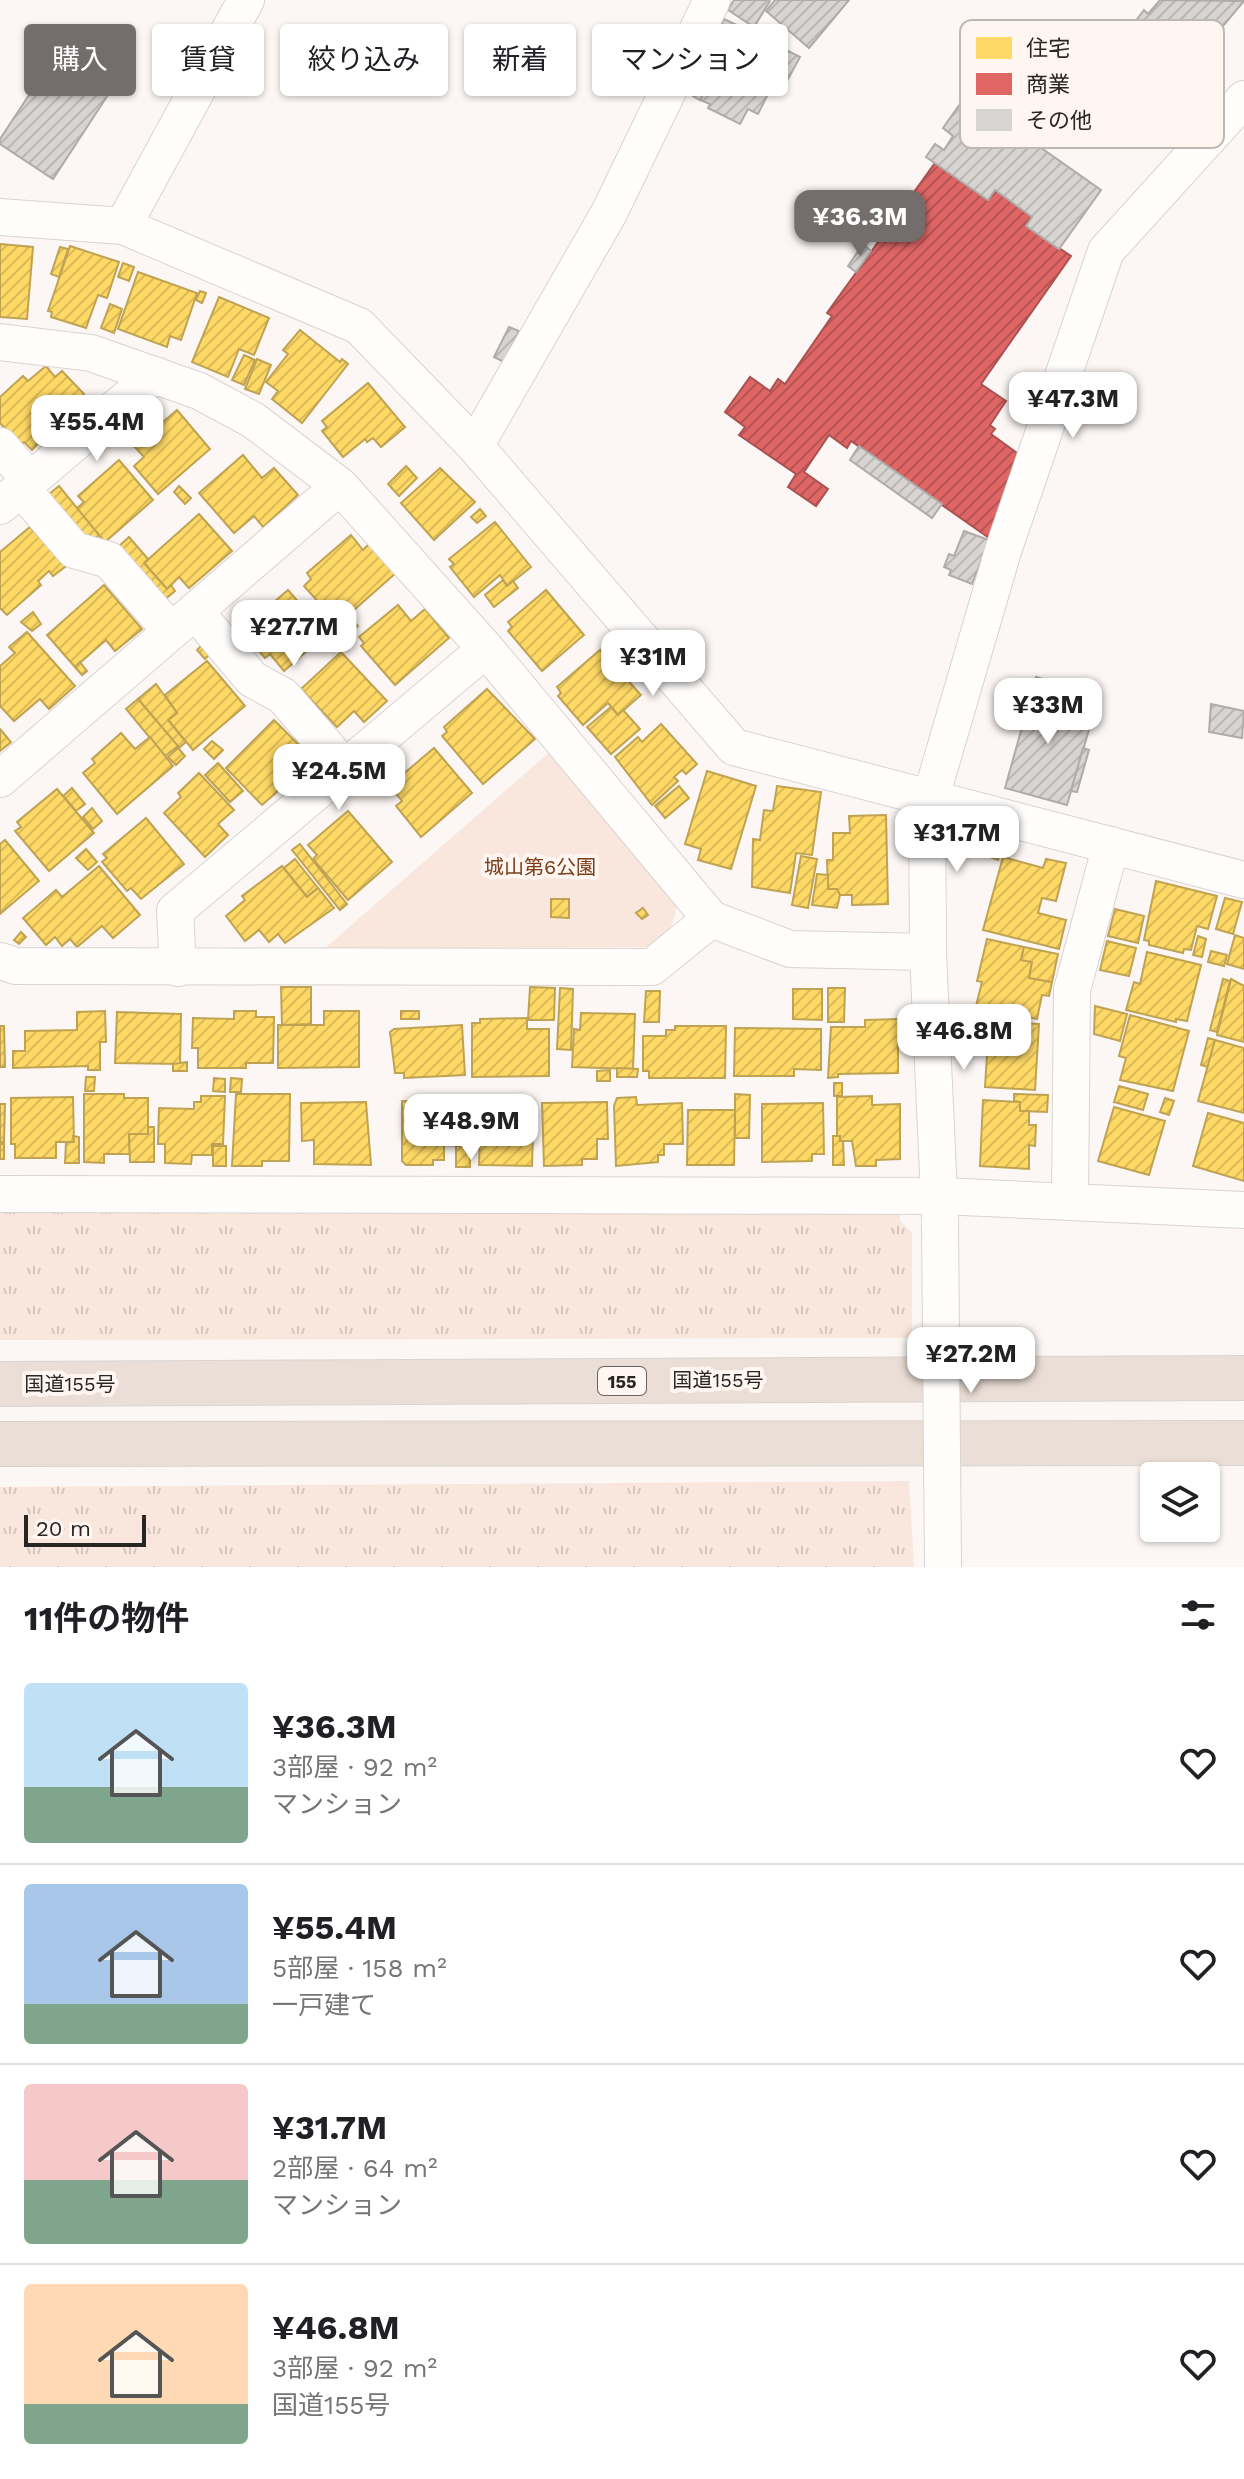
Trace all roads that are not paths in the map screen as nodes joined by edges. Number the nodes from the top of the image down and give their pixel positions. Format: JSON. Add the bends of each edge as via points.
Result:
{"nodes":[{"id":1,"x":246,"y":0,"type":"edge"},
{"id":2,"x":712,"y":0,"type":"edge"},
{"id":3,"x":1244,"y":99,"type":"edge"},
{"id":4,"x":1224,"y":121,"type":"edge"},
{"id":5,"x":1200,"y":148,"type":"edge"},
{"id":6,"x":0,"y":217,"type":"edge"},
{"id":7,"x":123,"y":226,"type":"junction"},
{"id":8,"x":0,"y":342,"type":"edge"},
{"id":9,"x":155,"y":375,"type":"junction"},
{"id":10,"x":0,"y":446,"type":"edge"},
{"id":11,"x":475,"y":446,"type":"junction"},
{"id":12,"x":340,"y":486,"type":"junction"},
{"id":13,"x":17,"y":491,"type":"edge"},
{"id":14,"x":183,"y":621,"type":"junction"},
{"id":15,"x":486,"y":649,"type":"junction"},
{"id":16,"x":345,"y":768,"type":"junction"},
{"id":17,"x":0,"y":779,"type":"edge"},
{"id":18,"x":929,"y":796,"type":"junction"},
{"id":19,"x":1111,"y":845,"type":"junction"},
{"id":20,"x":1244,"y":880,"type":"edge"},
{"id":21,"x":711,"y":919,"type":"junction"},
{"id":22,"x":928,"y":952,"type":"junction"},
{"id":23,"x":0,"y":961,"type":"edge"},
{"id":24,"x":178,"y":968,"type":"junction"},
{"id":25,"x":0,"y":1194,"type":"edge"},
{"id":26,"x":1070,"y":1200,"type":"junction"},
{"id":27,"x":940,"y":1210,"type":"junction"},
{"id":28,"x":1244,"y":1210,"type":"edge"},
{"id":29,"x":1244,"y":1378,"type":"edge"},
{"id":30,"x":0,"y":1384,"type":"edge"},
{"id":31,"x":1244,"y":1443,"type":"edge"},
{"id":32,"x":0,"y":1444,"type":"edge"},
{"id":33,"x":943,"y":1567,"type":"edge"}],
"edges":[{"from":1,"to":7,"type":"street"},
{"from":2,"to":11,"type":"street","via":[[609,213]]},
{"from":3,"to":4,"type":"street"},
{"from":5,"to":18,"type":"street","via":[[1106,251],[1003,551]]},
{"from":6,"to":7,"type":"street"},
{"from":7,"to":11,"type":"street","via":[[359,326]]},
{"from":8,"to":9,"type":"street","via":[[91,353]]},
{"from":9,"to":12,"type":"street","via":[[253,420]]},
{"from":9,"to":13,"type":"street"},
{"from":10,"to":13,"type":"street"},
{"from":11,"to":18,"type":"street","via":[[734,747]]},
{"from":12,"to":14,"type":"street"},
{"from":12,"to":15,"type":"street"},
{"from":13,"to":14,"type":"street","via":[[74,550],[109,560]]},
{"from":14,"to":16,"type":"street","via":[[252,679],[283,696]]},
{"from":14,"to":17,"type":"street"},
{"from":15,"to":16,"type":"street"},
{"from":15,"to":21,"type":"street"},
{"from":16,"to":24,"type":"street","via":[[175,911]]},
{"from":18,"to":19,"type":"street"},
{"from":18,"to":22,"type":"street"},
{"from":19,"to":20,"type":"street"},
{"from":19,"to":26,"type":"street","via":[[1072,990]]},
{"from":21,"to":22,"type":"street","via":[[790,949]]},
{"from":21,"to":24,"type":"street","via":[[652,967]]},
{"from":22,"to":27,"type":"street"},
{"from":23,"to":24,"type":"street","via":[[16,966]]},
{"from":25,"to":27,"type":"street"},
{"from":26,"to":27,"type":"street"},
{"from":26,"to":28,"type":"street"},
{"from":27,"to":33,"type":"street","bridge":true},
{"from":29,"to":30,"type":"highway","name":"国道155号","number":"155"},
{"from":31,"to":32,"type":"highway"}]}
